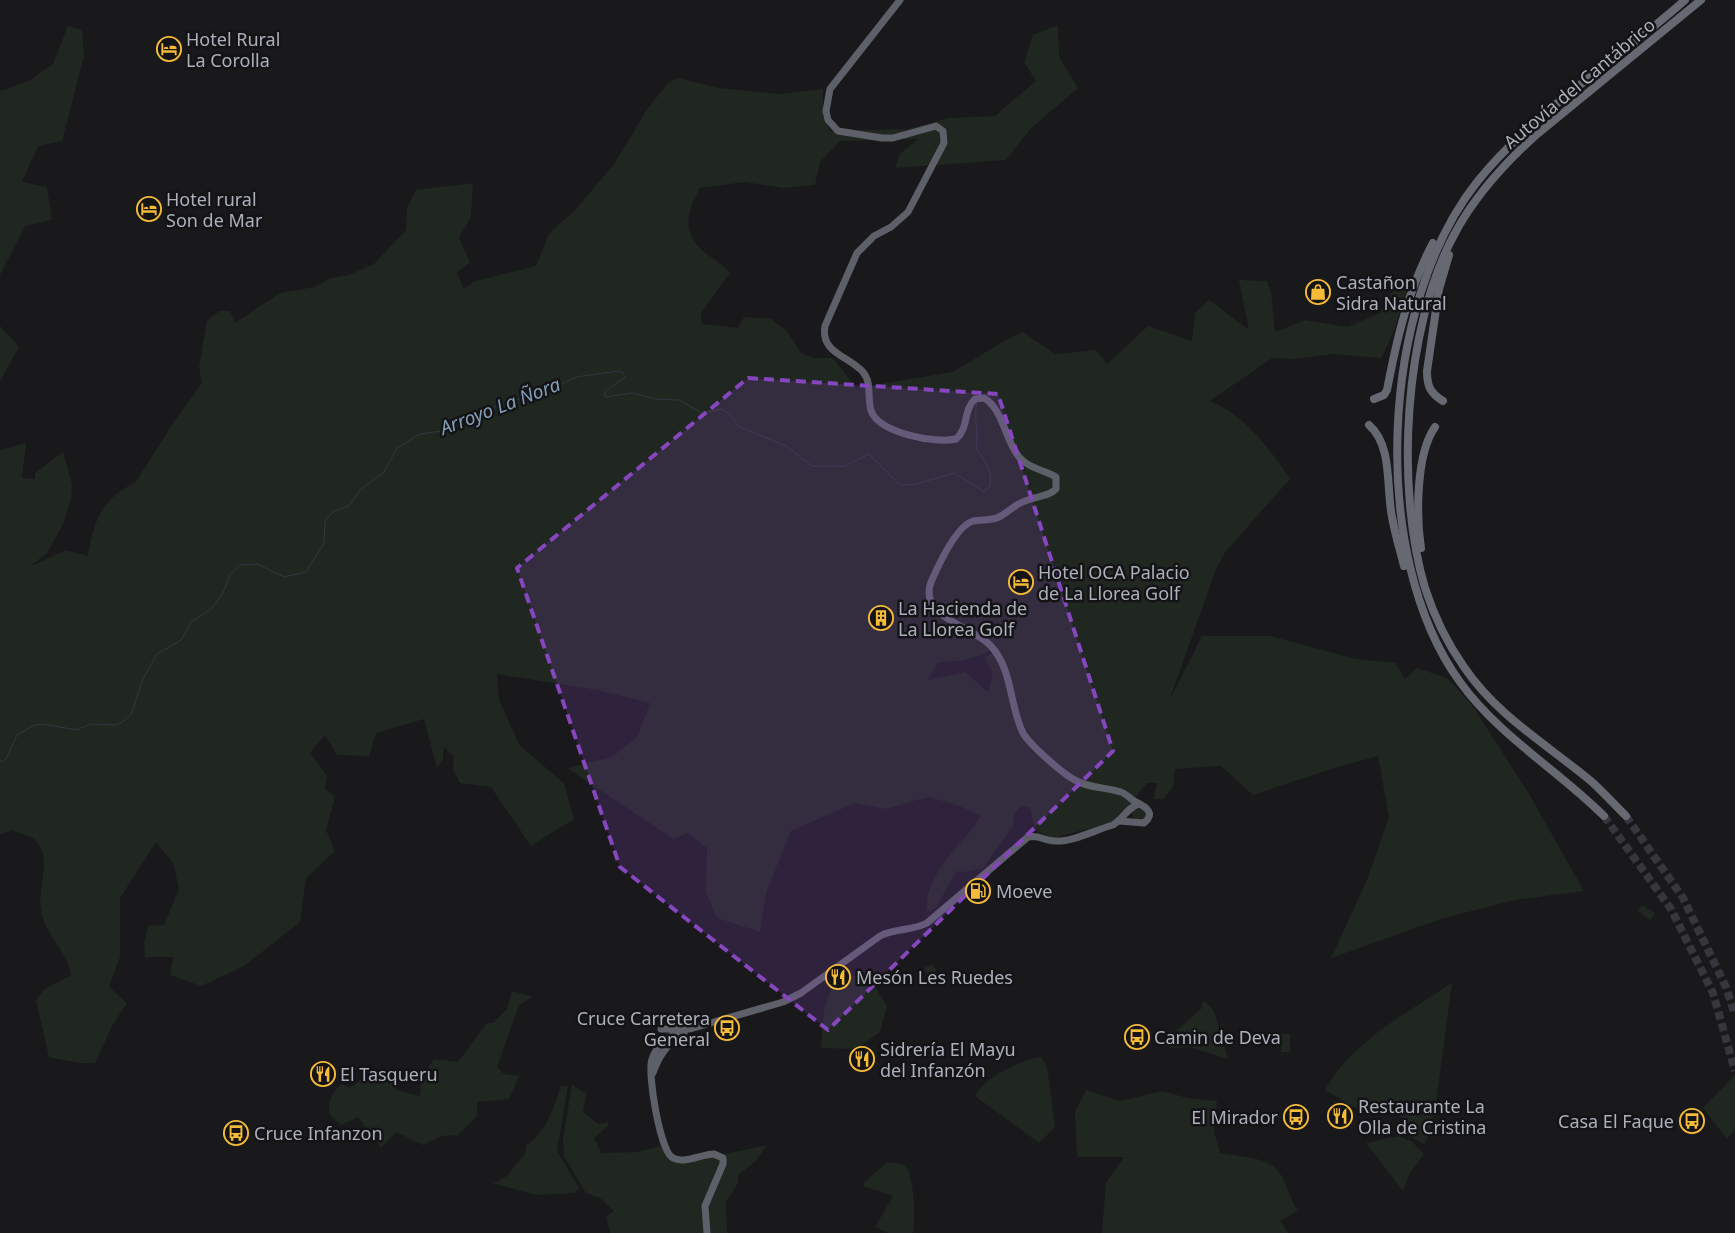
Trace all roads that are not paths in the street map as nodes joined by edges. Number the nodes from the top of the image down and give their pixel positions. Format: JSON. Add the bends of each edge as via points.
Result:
{"nodes":[{"id":1,"x":900,"y":0,"type":"edge"},
{"id":2,"x":1686,"y":0,"type":"edge"},
{"id":3,"x":1701,"y":0,"type":"edge"},
{"id":4,"x":1422,"y":274,"type":"junction"},
{"id":5,"x":1438,"y":278,"type":"junction"},
{"id":6,"x":1374,"y":399,"type":"dead end"},
{"id":7,"x":1443,"y":401,"type":"dead end"},
{"id":8,"x":1369,"y":425,"type":"dead end"},
{"id":9,"x":1435,"y":426,"type":"dead end"},
{"id":10,"x":1430,"y":602,"type":"junction"},
{"id":11,"x":1423,"y":615,"type":"junction"},
{"id":12,"x":1127,"y":796,"type":"junction"},
{"id":13,"x":1140,"y":804,"type":"junction"},
{"id":14,"x":1130,"y":810,"type":"junction"},
{"id":15,"x":1604,"y":816,"type":"tunnel mouth"},
{"id":16,"x":1626,"y":816,"type":"tunnel mouth"},
{"id":17,"x":1119,"y":821,"type":"junction"},
{"id":18,"x":1134,"y":822,"type":"junction"},
{"id":19,"x":690,"y":1028,"type":"junction"},
{"id":20,"x":680,"y":1030,"type":"junction"},
{"id":21,"x":661,"y":1038,"type":"junction"},
{"id":22,"x":675,"y":1038,"type":"junction"},
{"id":23,"x":658,"y":1059,"type":"junction"},
{"id":24,"x":651,"y":1077,"type":"junction"},
{"id":25,"x":707,"y":1233,"type":"edge"}],
"edges":[{"from":1,"to":12,"type":"highway","via":[[830,89],[826,111],[828,120],[838,131],[882,138],[936,126],[943,131],[944,143],[908,212],[897,223],[869,240],[857,253],[825,326],[824,338],[833,351],[864,374],[871,412],[891,430],[942,440],[956,439],[964,429],[970,403],[975,398],[984,398],[993,406],[1013,450],[1027,464],[1056,477],[1056,489],[1048,495],[1034,497],[998,517],[974,521],[961,528],[932,582],[930,600],[938,612],[982,638],[997,653],[1021,728],[1031,742],[1072,779]]},
{"from":2,"to":4,"type":"highway","name":"Autovía del Cantábrico","via":[[1525,130],[1476,183]]},
{"from":3,"to":5,"type":"highway","name":"Autovía del Cantábrico","via":[[1510,159],[1465,215],[1453,236]]},
{"from":4,"to":6,"type":"highway","via":[[1398,330],[1387,390]]},
{"from":4,"to":11,"type":"highway","name":"Autovía del Cantábrico","via":[[1410,335],[1398,436],[1404,538]]},
{"from":5,"to":7,"type":"highway","via":[[1427,384],[1431,392]]},
{"from":5,"to":10,"type":"highway","name":"Autovía del Cantábrico","via":[[1419,337],[1411,398],[1409,471],[1415,544]]},
{"from":8,"to":11,"type":"highway","via":[[1376,431],[1384,451],[1392,517],[1405,569]]},
{"from":9,"to":10,"type":"highway","via":[[1423,452],[1420,485],[1420,541]]},
{"from":10,"to":16,"type":"highway","name":"Autovía del Cantábrico","via":[[1445,638],[1480,689],[1510,718],[1593,783]]},
{"from":11,"to":15,"type":"highway","name":"Autovía del Cantábrico","via":[[1439,648],[1473,698],[1502,728]]},
{"from":12,"to":13,"type":"highway"},
{"from":12,"to":14,"type":"highway"},
{"from":13,"to":14,"type":"highway"},
{"from":13,"to":18,"type":"highway","via":[[1148,808],[1149,818],[1144,823]]},
{"from":14,"to":17,"type":"highway"},
{"from":14,"to":18,"type":"highway"},
{"from":17,"to":18,"type":"highway"},
{"from":17,"to":19,"type":"highway","via":[[1064,840],[1051,841],[1037,835],[1028,837],[927,923],[915,929],[885,933],[802,993],[783,1002]]},
{"from":19,"to":20,"type":"highway"},
{"from":19,"to":22,"type":"highway"},
{"from":20,"to":21,"type":"highway"},
{"from":20,"to":21,"type":"highway","via":[[661,1029]]},
{"from":21,"to":22,"type":"highway"},
{"from":21,"to":23,"type":"highway"},
{"from":21,"to":24,"type":"highway","via":[[651,1064]]},
{"from":22,"to":23,"type":"highway"},
{"from":23,"to":24,"type":"highway"},
{"from":24,"to":25,"type":"highway","via":[[664,1146],[670,1156],[680,1160],[714,1154],[723,1158],[706,1206]]}]}
